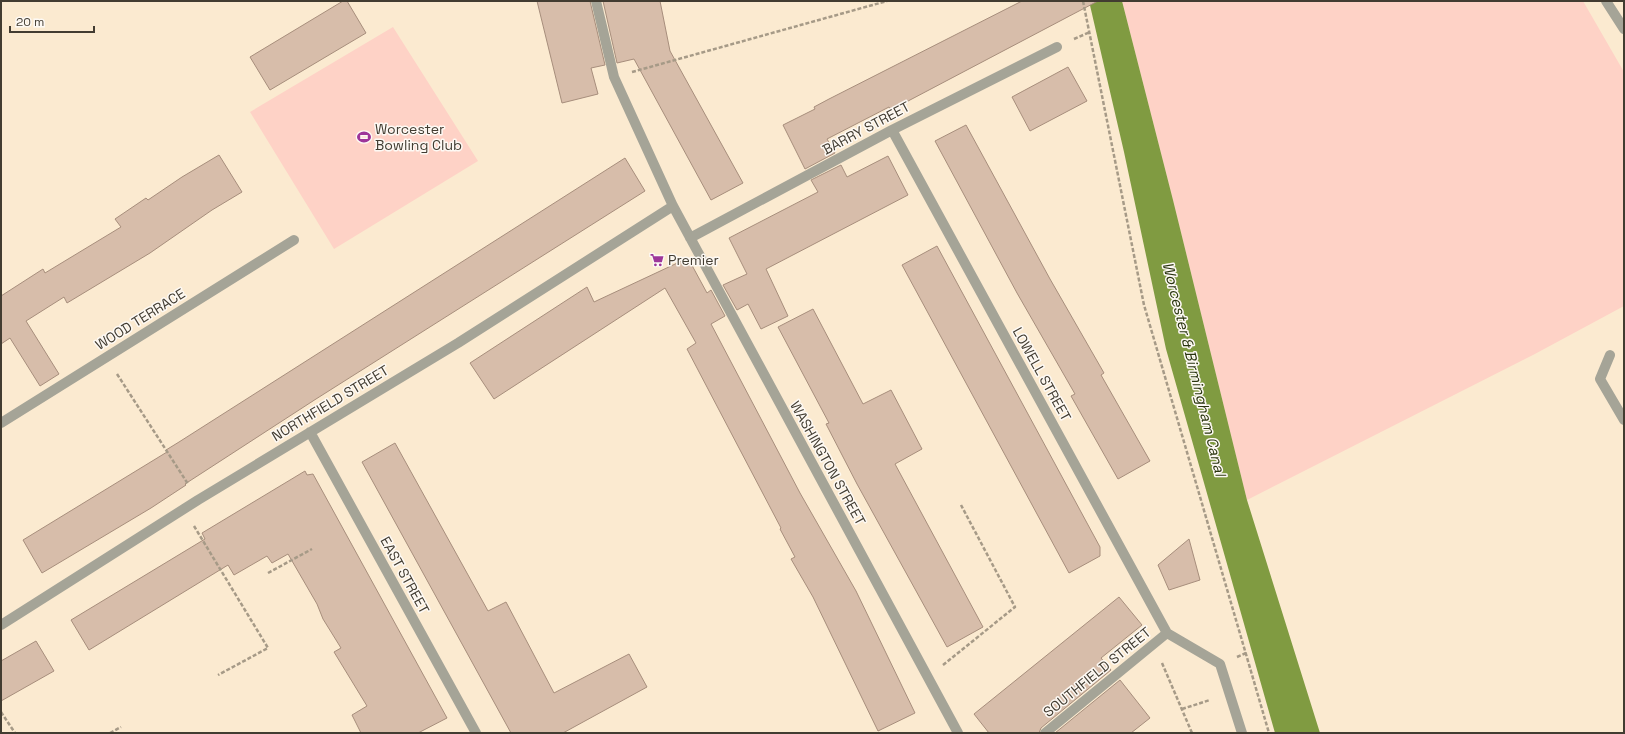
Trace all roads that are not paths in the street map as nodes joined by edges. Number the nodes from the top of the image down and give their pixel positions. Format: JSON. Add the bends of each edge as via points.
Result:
{"nodes":[{"id":1,"x":596,"y":1,"type":"edge"},
{"id":2,"x":1606,"y":1,"type":"edge"},
{"id":3,"x":1624,"y":29,"type":"edge"},
{"id":4,"x":1057,"y":47,"type":"dead end"},
{"id":5,"x":892,"y":130,"type":"junction"},
{"id":6,"x":673,"y":206,"type":"junction"},
{"id":7,"x":690,"y":238,"type":"junction"},
{"id":8,"x":294,"y":240,"type":"dead end"},
{"id":9,"x":1610,"y":355,"type":"dead end"},
{"id":10,"x":1624,"y":420,"type":"edge"},
{"id":11,"x":1,"y":423,"type":"edge"},
{"id":12,"x":310,"y":432,"type":"junction"},
{"id":13,"x":1,"y":625,"type":"edge"},
{"id":14,"x":1167,"y":633,"type":"junction"},
{"id":15,"x":476,"y":733,"type":"edge"},
{"id":16,"x":958,"y":733,"type":"edge"},
{"id":17,"x":1045,"y":733,"type":"edge"},
{"id":18,"x":1242,"y":733,"type":"edge"}],
"edges":[{"from":1,"to":6,"type":"street","name":"WASHINGTON STREET","via":[[614,77]]},
{"from":2,"to":3,"type":"street"},
{"from":4,"to":5,"type":"street","name":"BARRY STREET"},
{"from":5,"to":7,"type":"street","name":"BARRY STREET"},
{"from":5,"to":14,"type":"street","name":"LOWELL STREET"},
{"from":6,"to":7,"type":"street","name":"WASHINGTON STREET"},
{"from":6,"to":12,"type":"street","name":"NORTHFIELD STREET","via":[[458,343]]},
{"from":7,"to":16,"type":"street","name":"WASHINGTON STREET"},
{"from":8,"to":11,"type":"street","name":"WOOD TERRACE"},
{"from":9,"to":10,"type":"street","via":[[1600,379]]},
{"from":12,"to":13,"type":"street","name":"NORTHFIELD STREET","via":[[184,508]]},
{"from":12,"to":15,"type":"street","name":"EAST STREET"},
{"from":14,"to":17,"type":"street","name":"SOUTHFIELD STREET"},
{"from":14,"to":18,"type":"street","via":[[1220,664]]}]}
